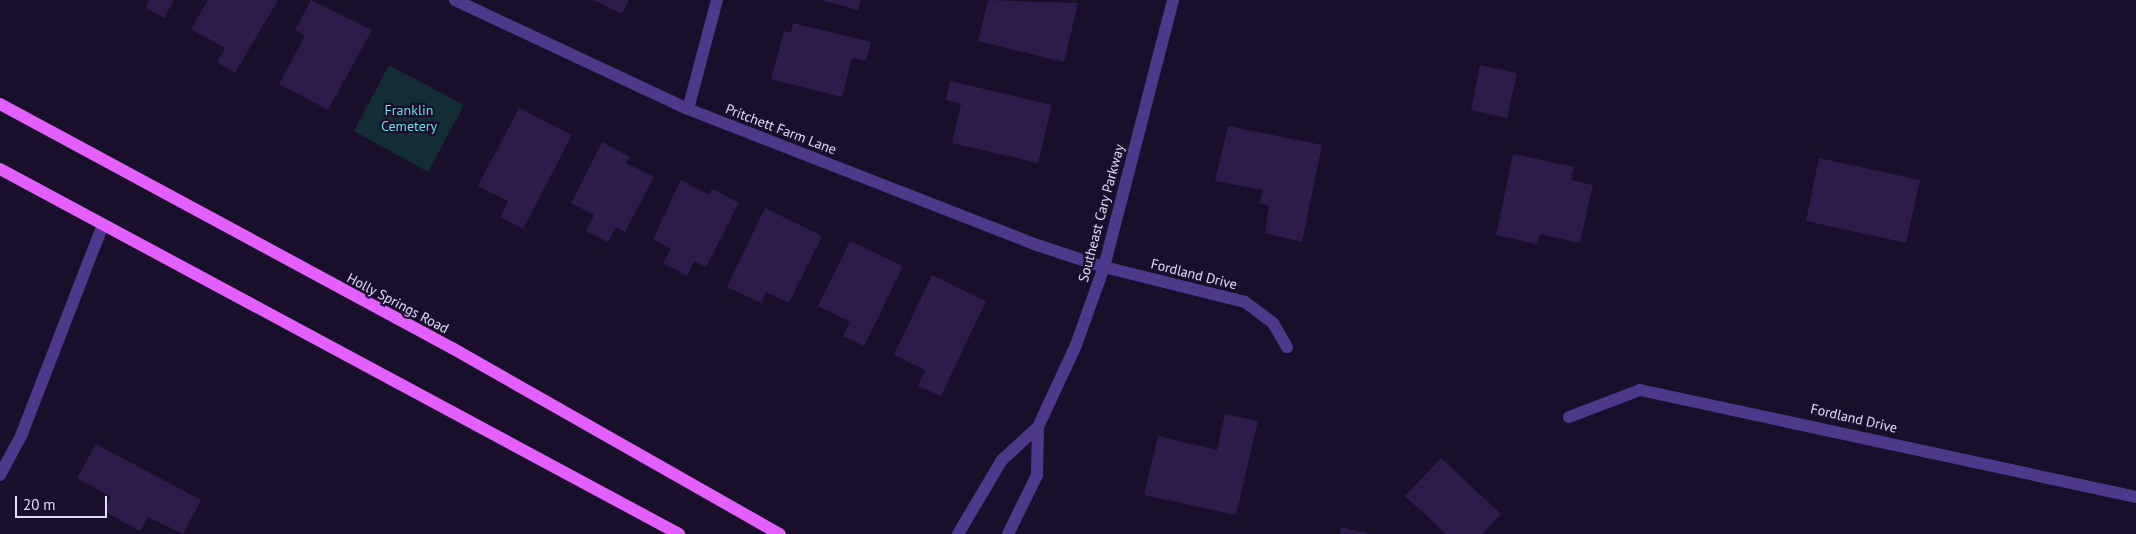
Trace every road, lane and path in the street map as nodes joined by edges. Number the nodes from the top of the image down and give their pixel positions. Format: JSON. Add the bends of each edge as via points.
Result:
{"nodes":[{"id":1,"x":455,"y":0,"type":"edge"},
{"id":2,"x":716,"y":0,"type":"edge"},
{"id":3,"x":1173,"y":0,"type":"edge"},
{"id":4,"x":0,"y":104,"type":"edge"},
{"id":5,"x":688,"y":110,"type":"junction"},
{"id":6,"x":0,"y":169,"type":"edge"},
{"id":7,"x":103,"y":225,"type":"junction"},
{"id":8,"x":1104,"y":267,"type":"junction"},
{"id":9,"x":1287,"y":347,"type":"dead end"},
{"id":10,"x":1569,"y":417,"type":"dead end"},
{"id":11,"x":1038,"y":427,"type":"junction"},
{"id":12,"x":0,"y":474,"type":"edge"},
{"id":13,"x":2136,"y":497,"type":"edge"},
{"id":14,"x":679,"y":534,"type":"edge"},
{"id":15,"x":780,"y":534,"type":"edge"},
{"id":16,"x":958,"y":534,"type":"edge"},
{"id":17,"x":1008,"y":534,"type":"edge"}],
"edges":[{"from":1,"to":5,"type":"street","name":"Pritchett Farm Lane"},
{"from":2,"to":5,"type":"street"},
{"from":3,"to":8,"type":"street","name":"Southeast Cary Parkway"},
{"from":4,"to":15,"type":"main road","name":"Holly Springs Road","via":[[452,348]]},
{"from":5,"to":8,"type":"street","name":"Pritchett Farm Lane"},
{"from":6,"to":7,"type":"main road"},
{"from":7,"to":12,"type":"street","via":[[20,436]]},
{"from":7,"to":14,"type":"main road"},
{"from":8,"to":9,"type":"street","name":"Fordland Drive","via":[[1245,302],[1273,323]]},
{"from":8,"to":11,"type":"street","name":"Southeast Cary Parkway","via":[[1076,345]]},
{"from":10,"to":13,"type":"street","name":"Fordland Drive","via":[[1640,390]]},
{"from":11,"to":16,"type":"street","name":"Southeast Cary Parkway","via":[[1002,460]]},
{"from":11,"to":17,"type":"street","name":"Southeast Cary Parkway","via":[[1037,475]]}]}
